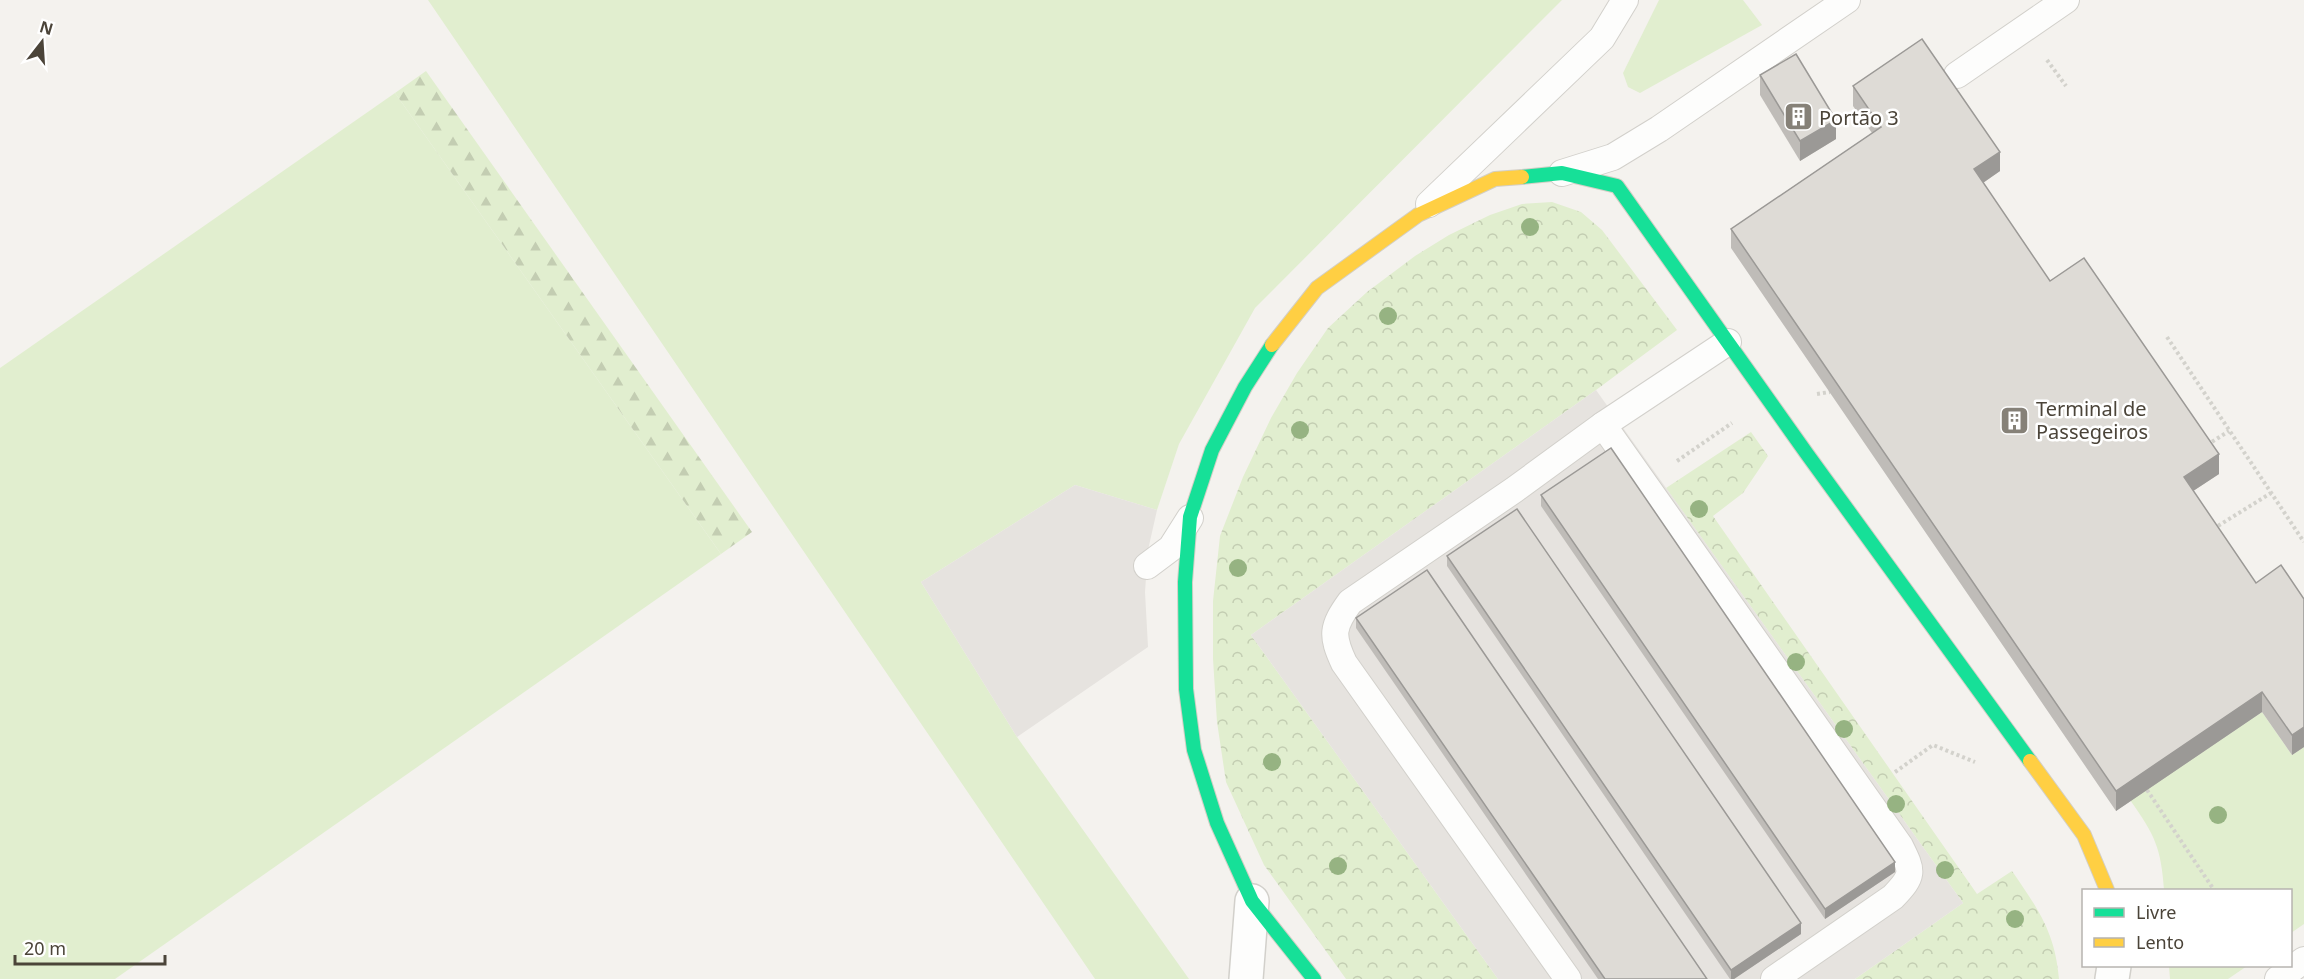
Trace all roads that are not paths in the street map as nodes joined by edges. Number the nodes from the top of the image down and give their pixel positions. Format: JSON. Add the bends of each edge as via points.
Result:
{"nodes":[{"id":1,"x":1625,"y":0,"type":"edge"},
{"id":2,"x":1847,"y":0,"type":"edge"},
{"id":3,"x":2066,"y":0,"type":"edge"},
{"id":4,"x":1957,"y":75,"type":"dead end"},
{"id":5,"x":1562,"y":173,"type":"junction"},
{"id":6,"x":1418,"y":215,"type":"junction"},
{"id":7,"x":1728,"y":342,"type":"junction"},
{"id":8,"x":1602,"y":425,"type":"junction"},
{"id":9,"x":1190,"y":517,"type":"junction"},
{"id":10,"x":1147,"y":566,"type":"dead end"},
{"id":11,"x":2106,"y":889,"type":"edge"},
{"id":12,"x":1252,"y":901,"type":"junction"},
{"id":13,"x":2304,"y":960,"type":"edge"},
{"id":14,"x":1246,"y":979,"type":"edge"},
{"id":15,"x":1314,"y":979,"type":"edge"},
{"id":16,"x":1568,"y":979,"type":"edge"},
{"id":17,"x":1774,"y":979,"type":"edge"},
{"id":18,"x":2278,"y":979,"type":"edge"}],
"edges":[{"from":1,"to":6,"type":"lane","via":[[1602,38]]},
{"from":2,"to":5,"type":"lane","via":[[1613,157]]},
{"from":3,"to":4,"type":"lane"},
{"from":5,"to":6,"type":"street","via":[[1495,179]]},
{"from":5,"to":7,"type":"street","via":[[1617,186]]},
{"from":6,"to":9,"type":"street","via":[[1317,288],[1277,337],[1212,450]]},
{"from":7,"to":8,"type":"lane"},
{"from":7,"to":11,"type":"street","via":[[2084,835]]},
{"from":8,"to":16,"type":"lane","via":[[1350,602],[1336,621],[1334,641],[1344,663]]},
{"from":8,"to":17,"type":"lane","via":[[1864,794],[1910,867],[1907,882],[1893,897]]},
{"from":9,"to":10,"type":"lane","via":[[1171,548]]},
{"from":9,"to":12,"type":"street","via":[[1185,582],[1186,689],[1194,750],[1217,824]]},
{"from":12,"to":14,"type":"street"},
{"from":12,"to":15,"type":"street"},
{"from":13,"to":18,"type":"lane"}]}
